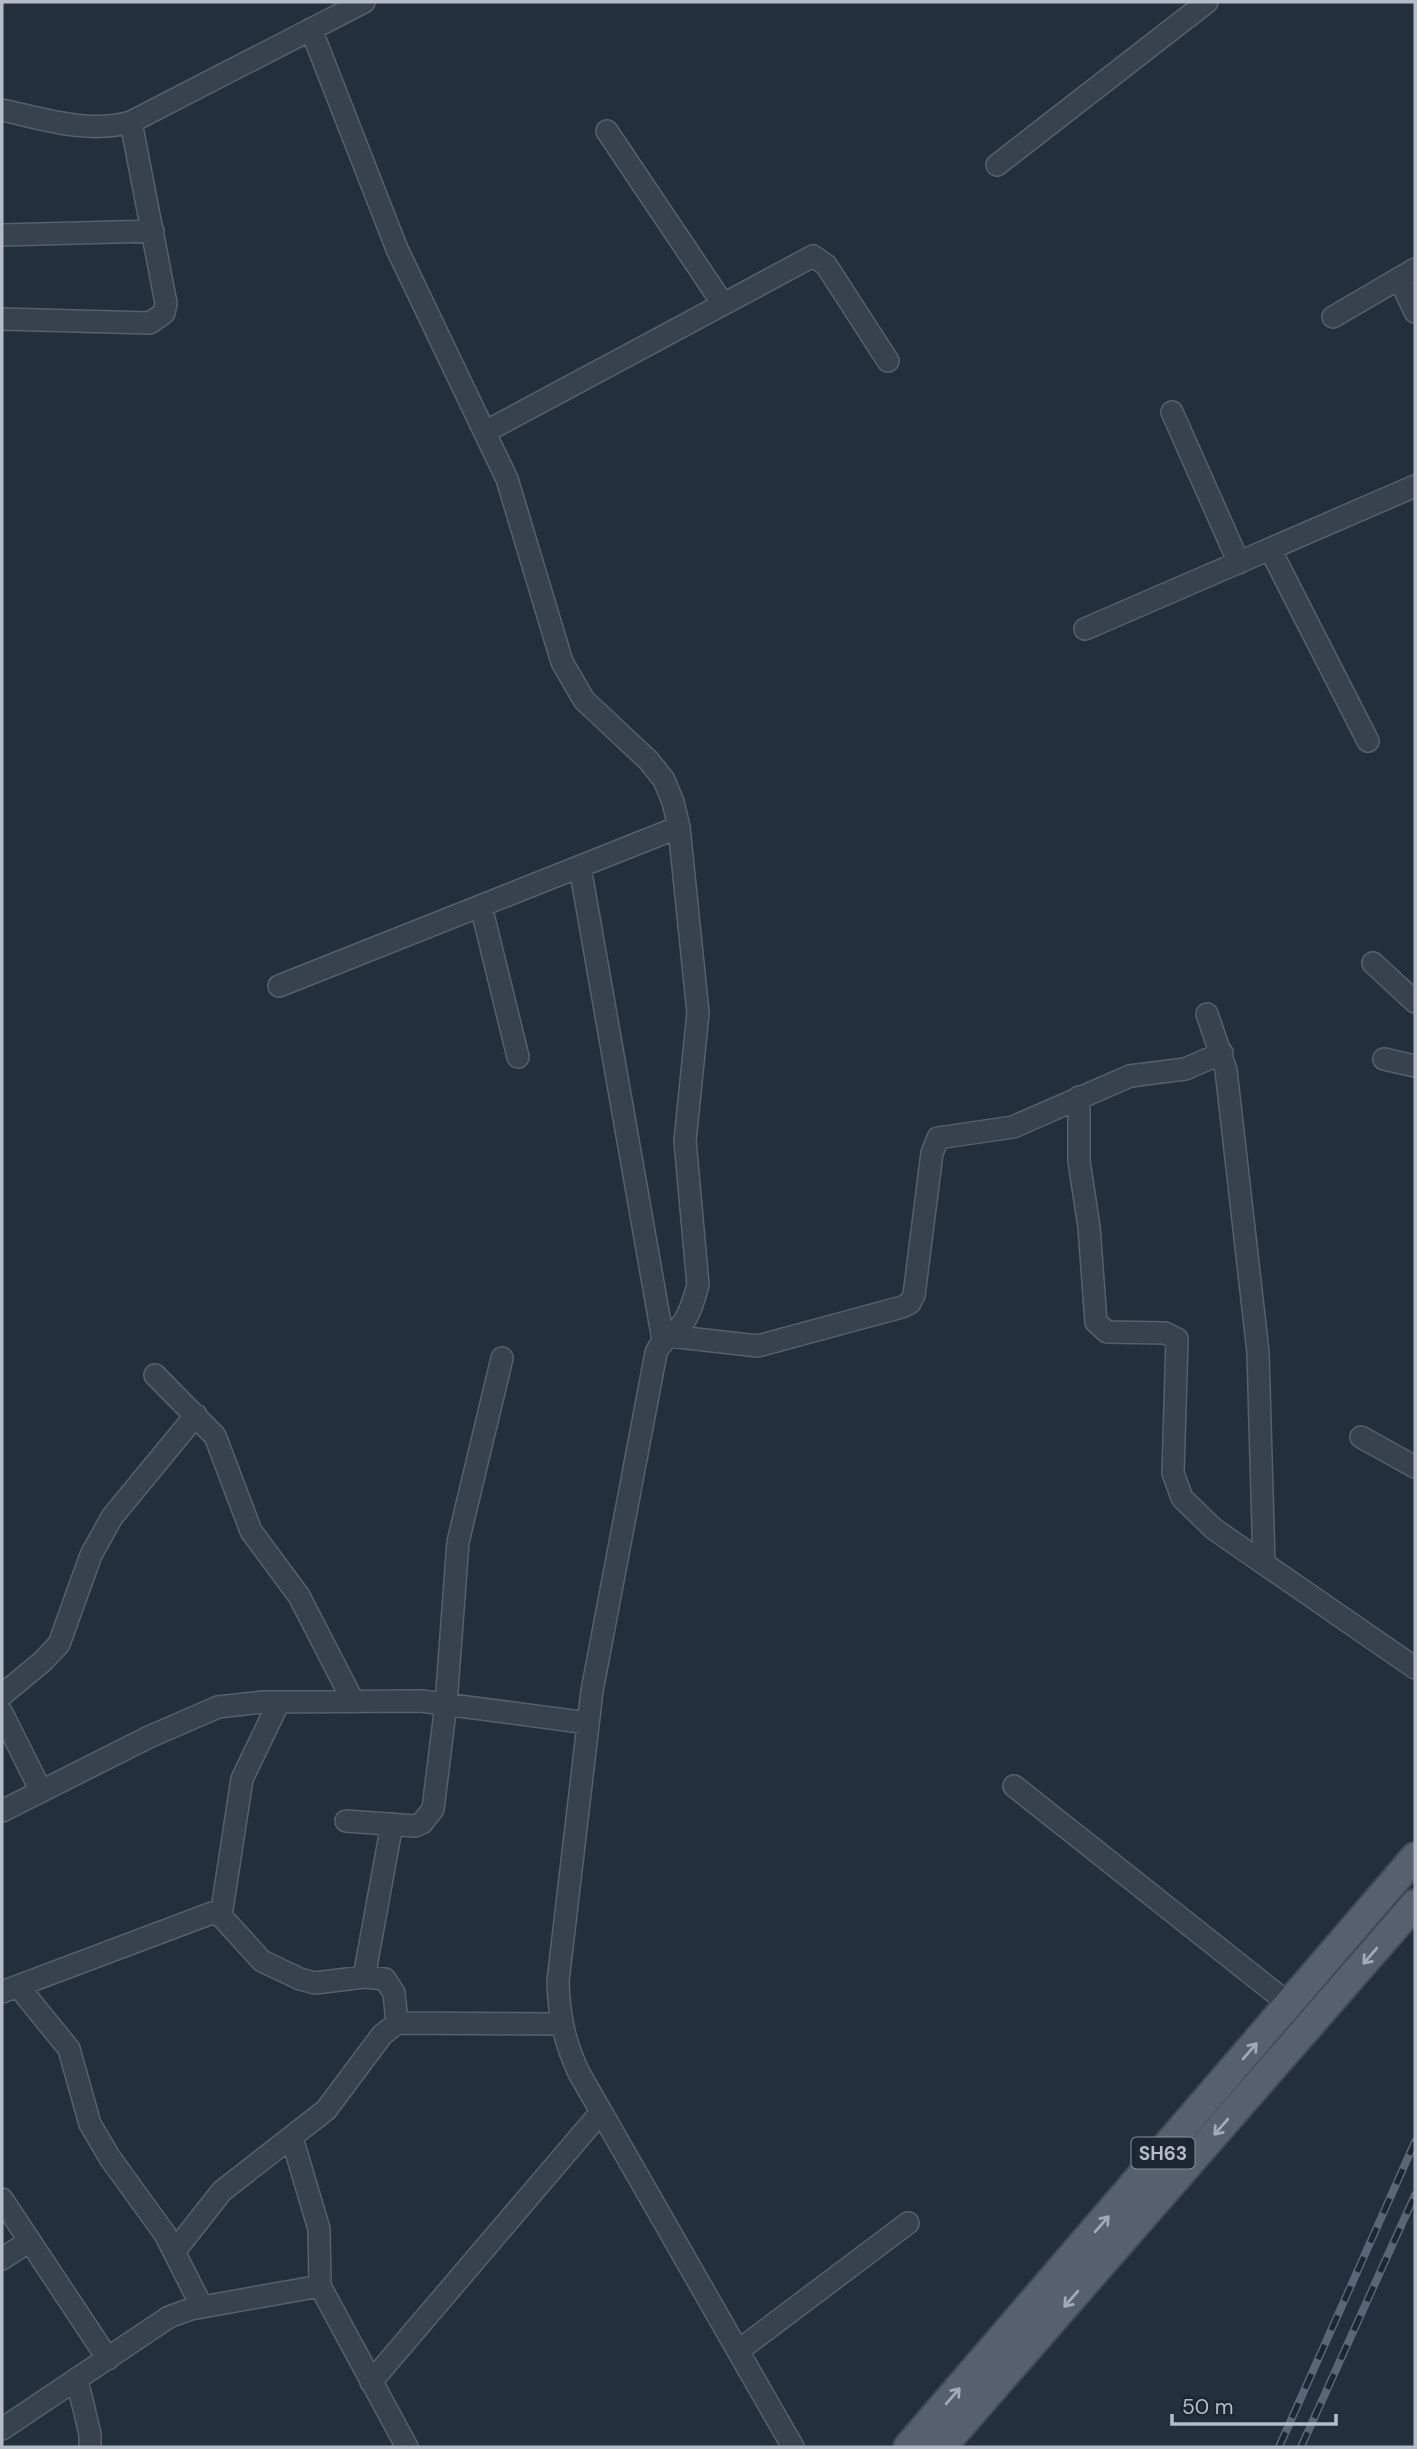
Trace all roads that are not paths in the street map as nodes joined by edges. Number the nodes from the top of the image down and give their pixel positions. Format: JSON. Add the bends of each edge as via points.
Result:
{"nodes":[{"id":1,"x":364,"y":2,"type":"edge"},
{"id":2,"x":1207,"y":2,"type":"edge"},
{"id":3,"x":311,"y":29,"type":"junction"},
{"id":4,"x":2,"y":110,"type":"edge"},
{"id":5,"x":131,"y":122,"type":"junction"},
{"id":6,"x":607,"y":131,"type":"dead end"},
{"id":7,"x":997,"y":165,"type":"dead end"},
{"id":8,"x":153,"y":231,"type":"junction"},
{"id":9,"x":2,"y":234,"type":"edge"},
{"id":10,"x":1407,"y":273,"type":"edge"},
{"id":11,"x":723,"y":304,"type":"junction"},
{"id":12,"x":1415,"y":312,"type":"edge"},
{"id":13,"x":1333,"y":317,"type":"dead end"},
{"id":14,"x":2,"y":319,"type":"edge"},
{"id":15,"x":888,"y":361,"type":"dead end"},
{"id":16,"x":1172,"y":412,"type":"dead end"},
{"id":17,"x":485,"y":432,"type":"junction"},
{"id":18,"x":1415,"y":486,"type":"edge"},
{"id":19,"x":1270,"y":549,"type":"junction"},
{"id":20,"x":1239,"y":563,"type":"junction"},
{"id":21,"x":1085,"y":629,"type":"dead end"},
{"id":22,"x":1368,"y":741,"type":"dead end"},
{"id":23,"x":680,"y":827,"type":"junction"},
{"id":24,"x":580,"y":867,"type":"junction"},
{"id":25,"x":481,"y":906,"type":"junction"},
{"id":26,"x":1373,"y":963,"type":"dead end"},
{"id":27,"x":279,"y":986,"type":"dead end"},
{"id":28,"x":1415,"y":1002,"type":"edge"},
{"id":29,"x":1207,"y":1014,"type":"dead end"},
{"id":30,"x":1222,"y":1053,"type":"junction"},
{"id":31,"x":518,"y":1057,"type":"dead end"},
{"id":32,"x":1384,"y":1059,"type":"dead end"},
{"id":33,"x":1415,"y":1066,"type":"edge"},
{"id":34,"x":1079,"y":1097,"type":"junction"},
{"id":35,"x":666,"y":1338,"type":"junction"},
{"id":36,"x":502,"y":1358,"type":"dead end"},
{"id":37,"x":155,"y":1375,"type":"dead end"},
{"id":38,"x":196,"y":1415,"type":"junction"},
{"id":39,"x":1361,"y":1437,"type":"dead end"},
{"id":40,"x":1415,"y":1467,"type":"edge"},
{"id":41,"x":1264,"y":1563,"type":"junction"},
{"id":42,"x":1415,"y":1668,"type":"edge"},
{"id":43,"x":2,"y":1695,"type":"edge"},
{"id":44,"x":353,"y":1701,"type":"junction"},
{"id":45,"x":279,"y":1702,"type":"junction"},
{"id":46,"x":446,"y":1703,"type":"junction"},
{"id":47,"x":2,"y":1713,"type":"edge"},
{"id":48,"x":588,"y":1723,"type":"junction"},
{"id":49,"x":1014,"y":1786,"type":"dead end"},
{"id":50,"x":41,"y":1791,"type":"junction"},
{"id":51,"x":2,"y":1811,"type":"edge"},
{"id":52,"x":345,"y":1821,"type":"dead end"},
{"id":53,"x":392,"y":1824,"type":"junction"},
{"id":54,"x":1415,"y":1857,"type":"edge"},
{"id":55,"x":1415,"y":1904,"type":"edge"},
{"id":56,"x":221,"y":1916,"type":"junction"},
{"id":57,"x":364,"y":1977,"type":"junction"},
{"id":58,"x":10,"y":1989,"type":"edge"},
{"id":59,"x":1289,"y":2004,"type":"junction"},
{"id":60,"x":397,"y":2023,"type":"junction"},
{"id":61,"x":561,"y":2024,"type":"junction"},
{"id":62,"x":601,"y":2112,"type":"junction"},
{"id":63,"x":292,"y":2138,"type":"junction"},
{"id":64,"x":2,"y":2199,"type":"edge"},
{"id":65,"x":908,"y":2223,"type":"dead end"},
{"id":66,"x":28,"y":2242,"type":"junction"},
{"id":67,"x":174,"y":2252,"type":"junction"},
{"id":68,"x":2,"y":2259,"type":"edge"},
{"id":69,"x":320,"y":2286,"type":"junction"},
{"id":70,"x":202,"y":2307,"type":"junction"},
{"id":71,"x":738,"y":2351,"type":"junction"},
{"id":72,"x":108,"y":2359,"type":"junction"},
{"id":73,"x":77,"y":2379,"type":"junction"},
{"id":74,"x":371,"y":2382,"type":"junction"},
{"id":75,"x":2,"y":2429,"type":"edge"},
{"id":76,"x":89,"y":2447,"type":"edge"},
{"id":77,"x":407,"y":2447,"type":"edge"},
{"id":78,"x":793,"y":2447,"type":"edge"},
{"id":79,"x":908,"y":2447,"type":"edge"},
{"id":80,"x":942,"y":2447,"type":"edge"}],
"edges":[{"from":1,"to":3,"type":"street"},
{"from":2,"to":7,"type":"street"},
{"from":3,"to":5,"type":"street"},
{"from":3,"to":17,"type":"street","via":[[397,249]]},
{"from":4,"to":5,"type":"street","via":[[89,128]]},
{"from":5,"to":8,"type":"street"},
{"from":6,"to":11,"type":"street"},
{"from":8,"to":9,"type":"street"},
{"from":8,"to":14,"type":"street","via":[[166,303],[158,320]]},
{"from":10,"to":12,"type":"street"},
{"from":10,"to":13,"type":"street"},
{"from":11,"to":15,"type":"street","via":[[807,258],[820,258]]},
{"from":11,"to":17,"type":"street"},
{"from":16,"to":20,"type":"street"},
{"from":17,"to":23,"type":"street","via":[[507,479],[562,662],[584,700],[664,780]]},
{"from":18,"to":19,"type":"street"},
{"from":19,"to":20,"type":"street"},
{"from":19,"to":22,"type":"street"},
{"from":20,"to":21,"type":"street"},
{"from":23,"to":24,"type":"street"},
{"from":23,"to":35,"type":"street","via":[[698,1013],[685,1141],[698,1285],[688,1314]]},
{"from":24,"to":25,"type":"street"},
{"from":24,"to":35,"type":"street"},
{"from":25,"to":27,"type":"street"},
{"from":25,"to":31,"type":"street"},
{"from":26,"to":28,"type":"street"},
{"from":29,"to":30,"type":"street"},
{"from":30,"to":34,"type":"street","via":[[1185,1069],[1130,1076]]},
{"from":30,"to":41,"type":"street","via":[[1258,1352]]},
{"from":32,"to":33,"type":"street"},
{"from":34,"to":35,"type":"street","via":[[1013,1127],[938,1138],[932,1153],[914,1294],[902,1307],[758,1346]]},
{"from":34,"to":41,"type":"street","via":[[1079,1161],[1096,1322],[1107,1332],[1165,1333],[1177,1339],[1173,1473],[1177,1487],[1202,1518]]},
{"from":35,"to":48,"type":"street","via":[[656,1353]]},
{"from":36,"to":46,"type":"street","via":[[458,1542]]},
{"from":37,"to":38,"type":"street"},
{"from":38,"to":43,"type":"street","via":[[101,1535],[59,1644]]},
{"from":38,"to":44,"type":"street","via":[[215,1436],[251,1531],[299,1596]]},
{"from":39,"to":40,"type":"street"},
{"from":41,"to":42,"type":"street"},
{"from":44,"to":45,"type":"street"},
{"from":44,"to":46,"type":"street"},
{"from":45,"to":50,"type":"street","via":[[218,1707]]},
{"from":45,"to":56,"type":"street","via":[[242,1779]]},
{"from":46,"to":48,"type":"street"},
{"from":46,"to":53,"type":"street","via":[[433,1809],[415,1826]]},
{"from":47,"to":50,"type":"street"},
{"from":48,"to":61,"type":"street","via":[[558,1981]]},
{"from":49,"to":59,"type":"street"},
{"from":50,"to":51,"type":"street"},
{"from":52,"to":53,"type":"street"},
{"from":53,"to":57,"type":"street"},
{"from":54,"to":59,"type":"main road","number":"SH63"},
{"from":55,"to":80,"type":"main road","number":"SH63","one_way":true},
{"from":56,"to":57,"type":"street","via":[[262,1961],[300,1979],[331,1983]]},
{"from":56,"to":58,"type":"street","via":[[203,1914]]},
{"from":57,"to":60,"type":"street","via":[[378,1976],[391,1984]]},
{"from":58,"to":67,"type":"street","via":[[61,2036],[94,2132]]},
{"from":79,"to":59,"type":"main road","number":"SH63","one_way":true},
{"from":60,"to":61,"type":"street"},
{"from":60,"to":63,"type":"street","via":[[382,2035],[326,2110]]},
{"from":61,"to":62,"type":"street","via":[[566,2044]]},
{"from":62,"to":71,"type":"street"},
{"from":62,"to":74,"type":"street"},
{"from":63,"to":67,"type":"street","via":[[222,2191]]},
{"from":63,"to":69,"type":"street","via":[[319,2230]]},
{"from":64,"to":66,"type":"street"},
{"from":65,"to":71,"type":"street"},
{"from":66,"to":68,"type":"street"},
{"from":66,"to":72,"type":"street"},
{"from":67,"to":70,"type":"street"},
{"from":69,"to":70,"type":"street"},
{"from":69,"to":74,"type":"street"},
{"from":70,"to":72,"type":"street","via":[[169,2317]]},
{"from":71,"to":78,"type":"street"},
{"from":72,"to":73,"type":"street"},
{"from":73,"to":75,"type":"street"},
{"from":73,"to":76,"type":"street"},
{"from":74,"to":77,"type":"street"}]}
